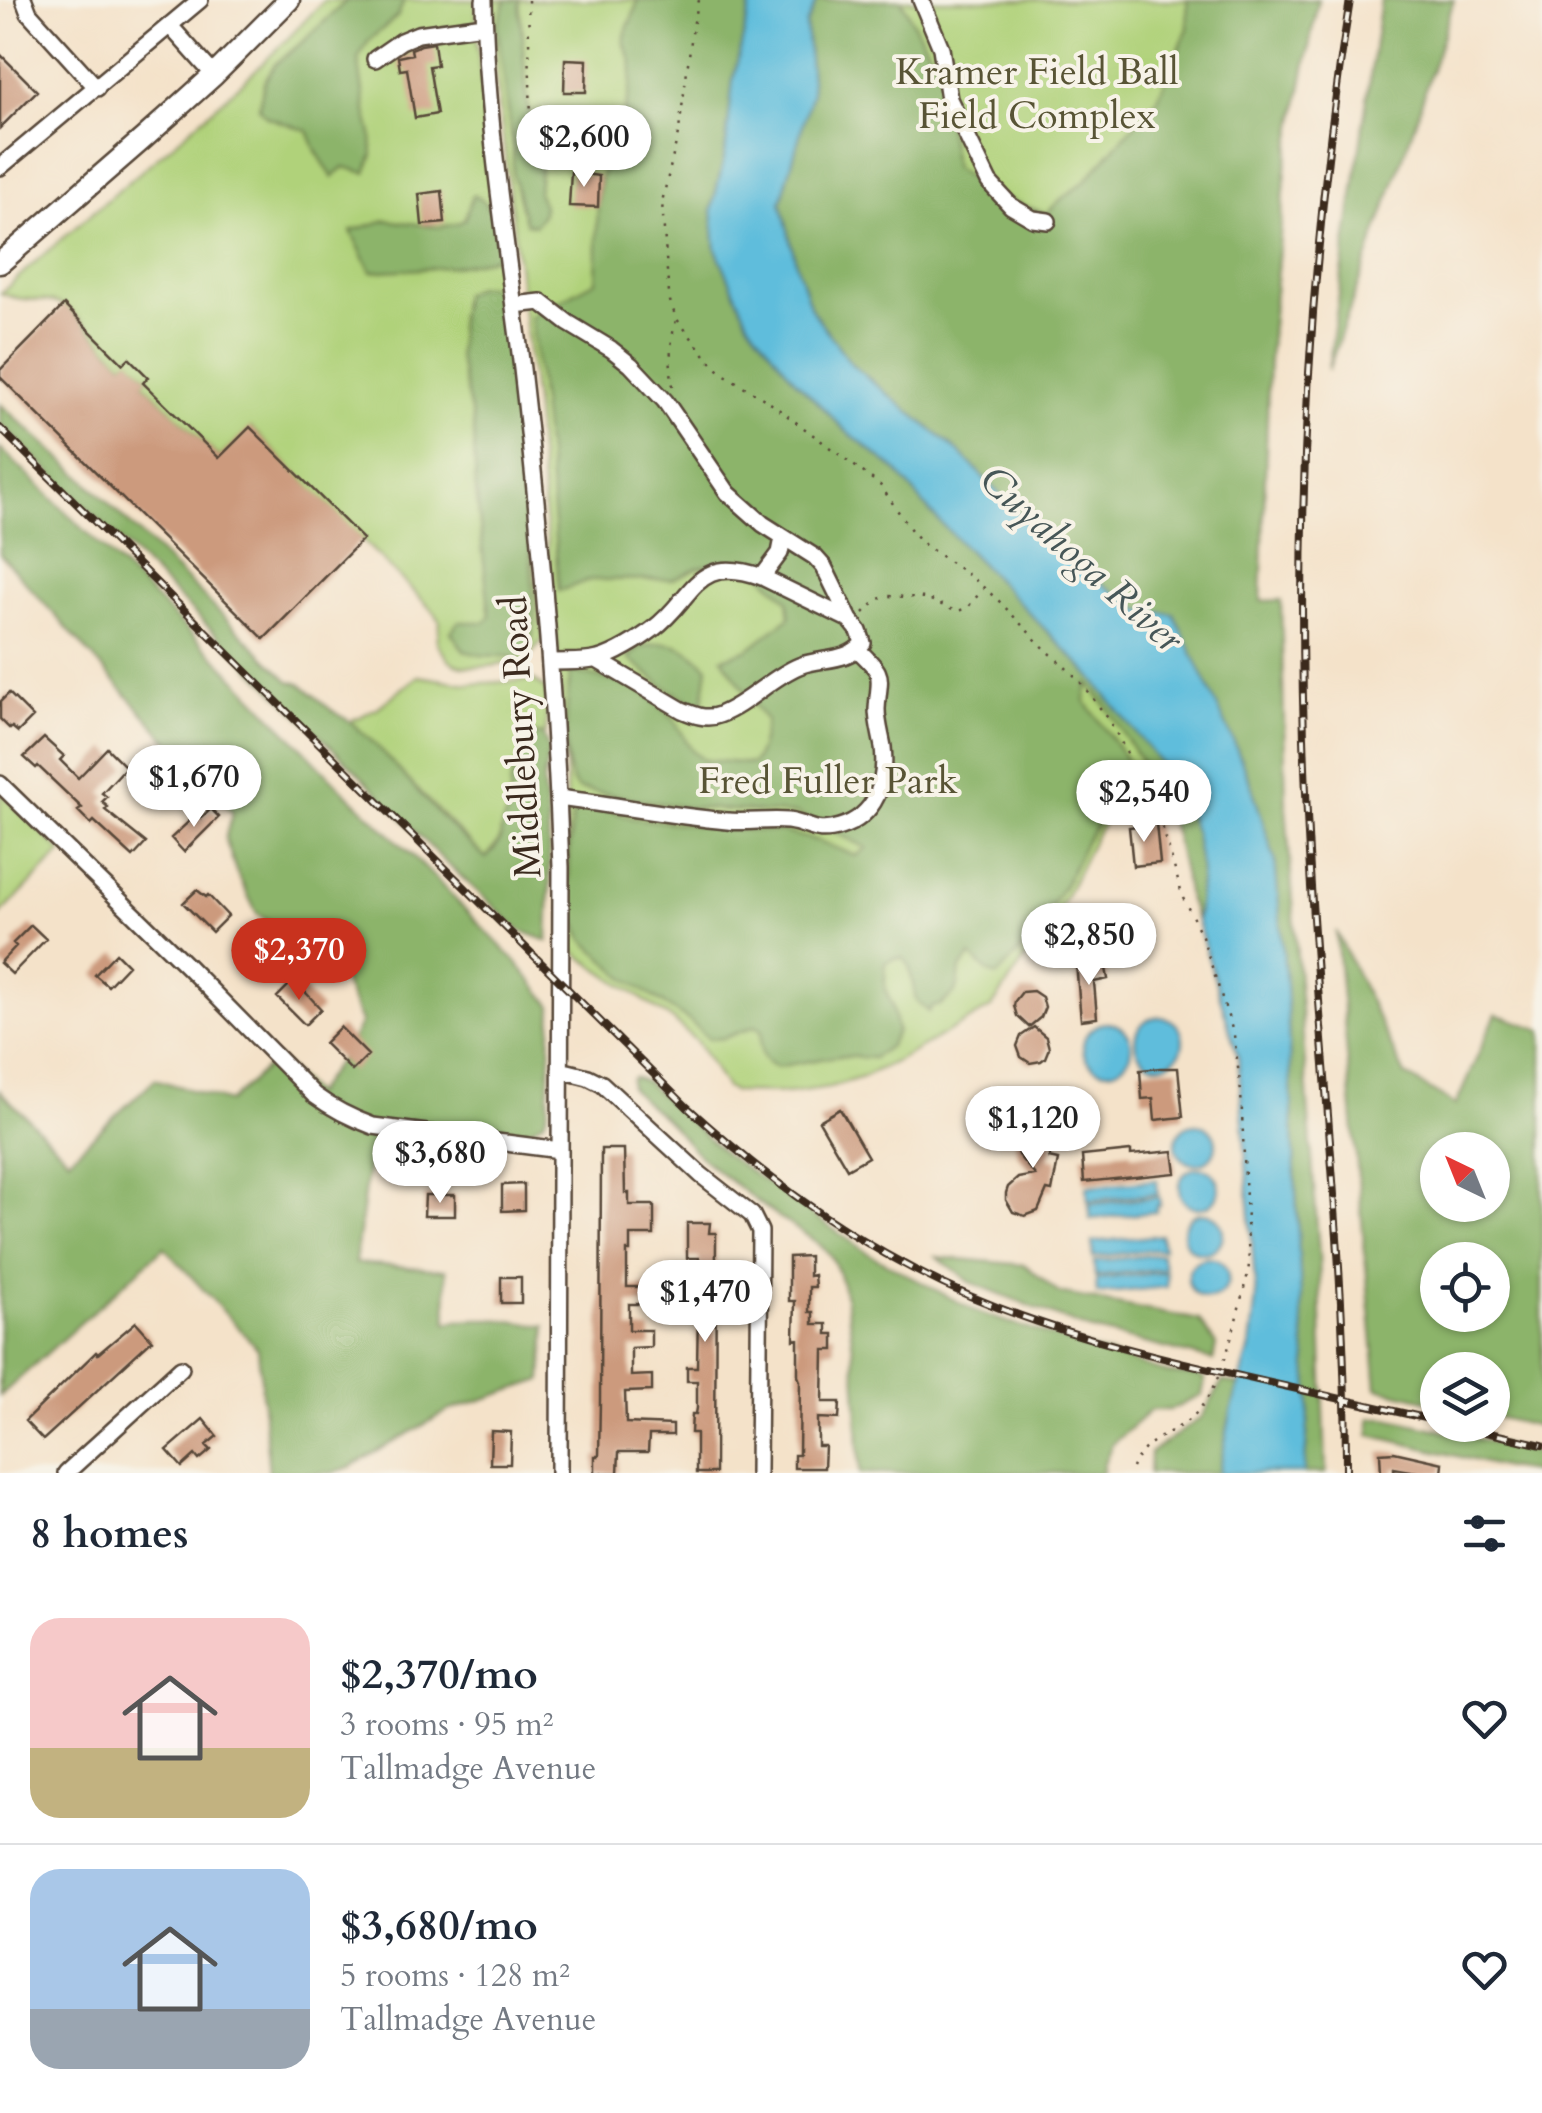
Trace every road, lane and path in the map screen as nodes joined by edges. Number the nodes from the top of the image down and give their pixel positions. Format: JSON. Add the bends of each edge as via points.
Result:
{"nodes":[{"id":1,"x":24,"y":0,"type":"edge"},
{"id":2,"x":200,"y":0,"type":"edge"},
{"id":3,"x":289,"y":0,"type":"edge"},
{"id":4,"x":484,"y":0,"type":"edge"},
{"id":5,"x":528,"y":0,"type":"edge"},
{"id":6,"x":699,"y":0,"type":"edge"},
{"id":7,"x":920,"y":0,"type":"edge"},
{"id":8,"x":484,"y":25,"type":"junction"},
{"id":9,"x":171,"y":27,"type":"junction"},
{"id":10,"x":375,"y":59,"type":"dead end"},
{"id":11,"x":214,"y":75,"type":"junction"},
{"id":12,"x":97,"y":88,"type":"junction"},
{"id":13,"x":558,"y":150,"type":"dead end"},
{"id":14,"x":0,"y":167,"type":"edge"},
{"id":15,"x":1048,"y":221,"type":"dead end"},
{"id":16,"x":0,"y":262,"type":"edge"},
{"id":17,"x":514,"y":306,"type":"junction"},
{"id":18,"x":676,"y":318,"type":"junction"},
{"id":19,"x":673,"y":386,"type":"dead end"},
{"id":20,"x":783,"y":538,"type":"junction"},
{"id":21,"x":762,"y":576,"type":"junction"},
{"id":22,"x":984,"y":587,"type":"junction"},
{"id":23,"x":852,"y":622,"type":"junction"},
{"id":24,"x":857,"y":649,"type":"junction"},
{"id":25,"x":598,"y":660,"type":"junction"},
{"id":26,"x":551,"y":662,"type":"junction"},
{"id":27,"x":0,"y":784,"type":"edge"},
{"id":28,"x":559,"y":798,"type":"junction"},
{"id":29,"x":560,"y":1070,"type":"junction"},
{"id":30,"x":560,"y":1150,"type":"junction"},
{"id":31,"x":182,"y":1368,"type":"dead end"},
{"id":32,"x":66,"y":1473,"type":"edge"},
{"id":33,"x":560,"y":1473,"type":"edge"},
{"id":34,"x":758,"y":1473,"type":"edge"},
{"id":35,"x":1130,"y":1473,"type":"edge"}],
"edges":[{"from":1,"to":12,"type":"street"},
{"from":2,"to":9,"type":"street"},
{"from":3,"to":11,"type":"main road"},
{"from":4,"to":8,"type":"street","name":"Middlebury Road"},
{"from":5,"to":13,"type":"path","via":[[530,122]]},
{"from":6,"to":18,"type":"path","via":[[662,202]]},
{"from":7,"to":15,"type":"street","via":[[941,48],[948,99],[989,182],[1010,206]]},
{"from":8,"to":10,"type":"street","via":[[418,34]]},
{"from":8,"to":17,"type":"street","name":"Middlebury Road"},
{"from":9,"to":11,"type":"street"},
{"from":9,"to":12,"type":"street"},
{"from":11,"to":16,"type":"main road"},
{"from":12,"to":14,"type":"street"},
{"from":17,"to":20,"type":"street","via":[[540,302],[631,364],[728,492]]},
{"from":17,"to":26,"type":"street","name":"Middlebury Road"},
{"from":18,"to":19,"type":"path"},
{"from":18,"to":22,"type":"path","via":[[722,373],[880,485],[924,545]]},
{"from":20,"to":21,"type":"street"},
{"from":20,"to":23,"type":"street","via":[[824,567]]},
{"from":21,"to":23,"type":"street"},
{"from":21,"to":25,"type":"street","via":[[724,571],[702,577],[656,627]]},
{"from":22,"to":23,"type":"path","via":[[954,611],[926,598],[878,599]]},
{"from":22,"to":35,"type":"path","via":[[1110,720],[1160,815],[1234,1035],[1249,1264],[1226,1357],[1208,1396],[1196,1414],[1144,1449]]},
{"from":23,"to":24,"type":"street","via":[[862,643]]},
{"from":24,"to":25,"type":"street","via":[[801,665],[708,717],[682,710]]},
{"from":24,"to":28,"type":"street","via":[[882,681],[877,715],[885,763],[871,808],[851,822],[816,831],[788,821],[723,821]]},
{"from":25,"to":26,"type":"street"},
{"from":26,"to":28,"type":"street","name":"Middlebury Road"},
{"from":27,"to":30,"type":"street","via":[[334,1109],[373,1126]]},
{"from":28,"to":29,"type":"street","name":"Middlebury Road"},
{"from":29,"to":30,"type":"street","name":"Middlebury Road"},
{"from":29,"to":34,"type":"street","via":[[617,1095],[757,1222]]},
{"from":30,"to":33,"type":"street","name":"Middlebury Road"},
{"from":31,"to":32,"type":"street"}]}
